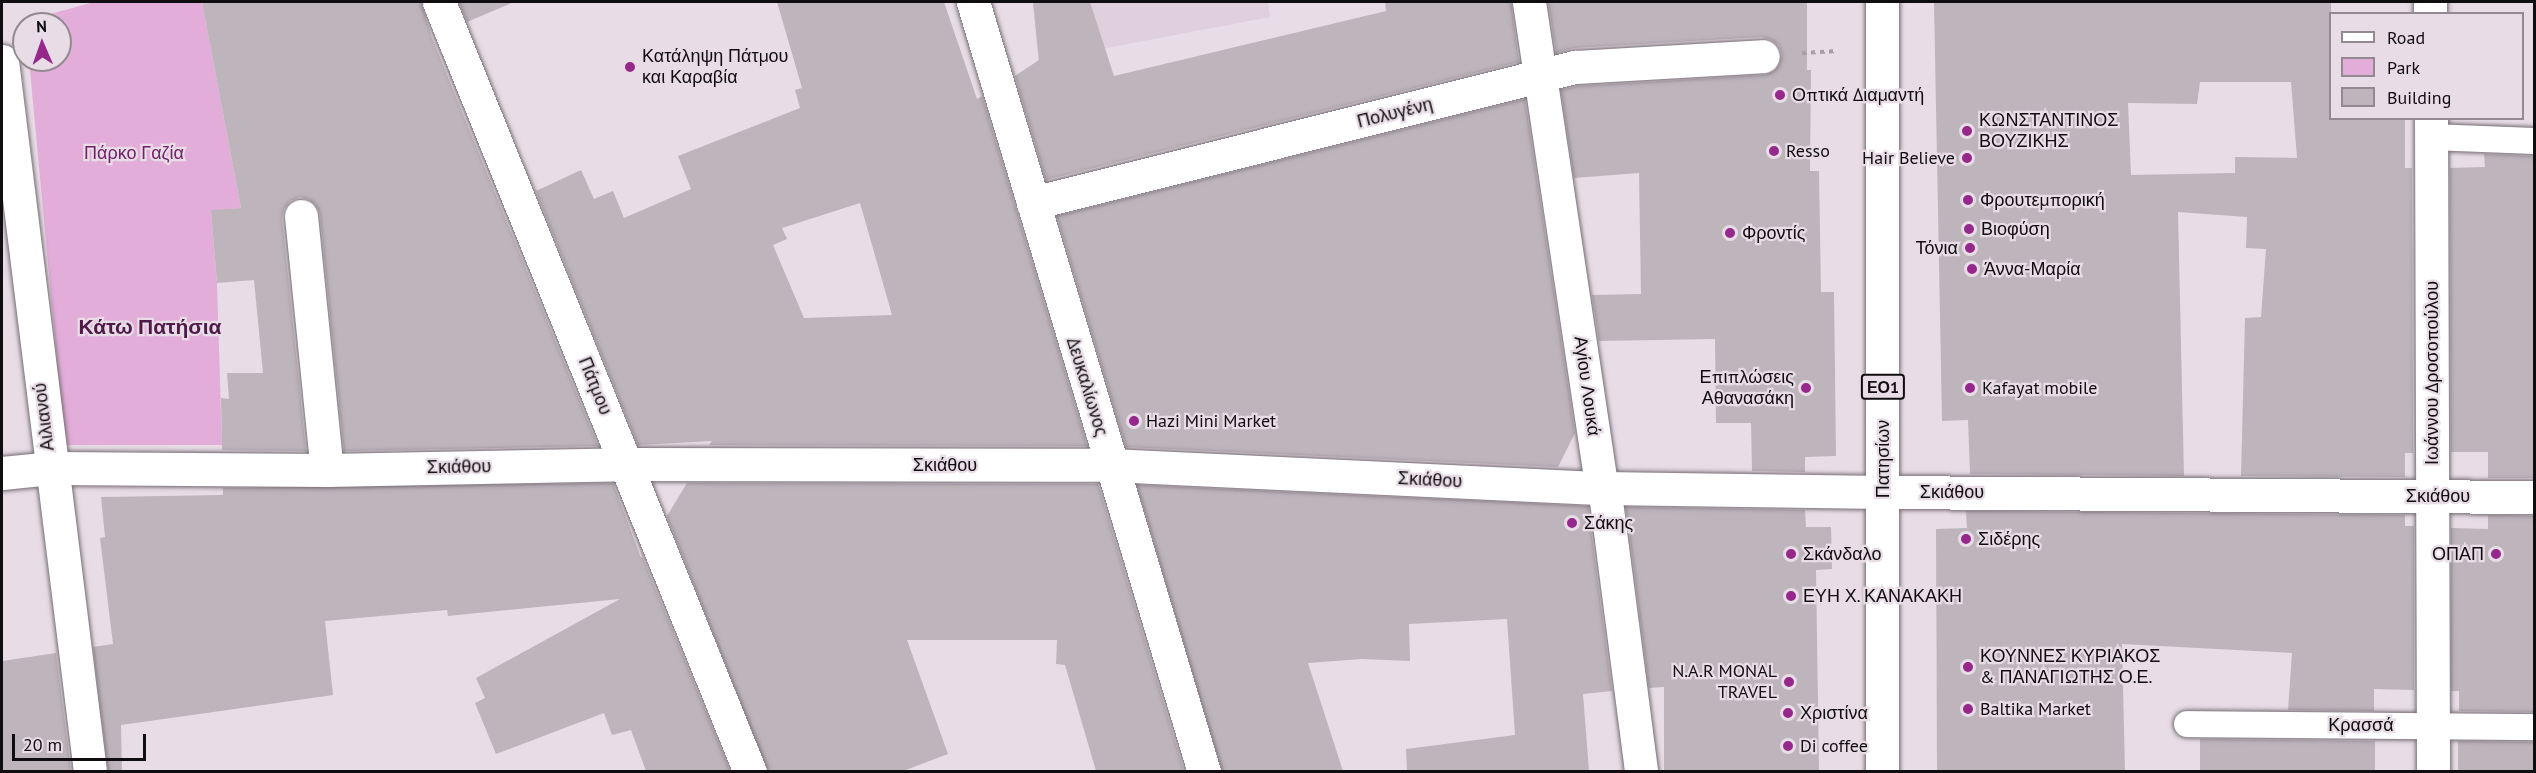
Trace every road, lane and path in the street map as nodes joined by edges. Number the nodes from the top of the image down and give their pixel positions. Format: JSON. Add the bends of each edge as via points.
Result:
{"nodes":[{"id":1,"x":439,"y":2,"type":"edge"},
{"id":2,"x":973,"y":2,"type":"edge"},
{"id":3,"x":1529,"y":2,"type":"edge"},
{"id":4,"x":1882,"y":2,"type":"edge"},
{"id":5,"x":1763,"y":56,"type":"dead end"},
{"id":6,"x":2,"y":61,"type":"edge"},
{"id":7,"x":1542,"y":76,"type":"junction"},
{"id":8,"x":2431,"y":128,"type":"edge"},
{"id":9,"x":2535,"y":141,"type":"edge"},
{"id":10,"x":1032,"y":203,"type":"junction"},
{"id":11,"x":301,"y":216,"type":"dead end"},
{"id":12,"x":627,"y":464,"type":"junction"},
{"id":13,"x":1110,"y":465,"type":"junction"},
{"id":14,"x":51,"y":468,"type":"junction"},
{"id":15,"x":327,"y":470,"type":"junction"},
{"id":16,"x":2,"y":473,"type":"edge"},
{"id":17,"x":1602,"y":488,"type":"junction"},
{"id":18,"x":1883,"y":492,"type":"junction"},
{"id":19,"x":2432,"y":496,"type":"junction"},
{"id":20,"x":2535,"y":497,"type":"edge"},
{"id":21,"x":2187,"y":724,"type":"dead end"},
{"id":22,"x":2433,"y":725,"type":"junction"},
{"id":23,"x":2535,"y":727,"type":"edge"},
{"id":24,"x":90,"y":771,"type":"edge"},
{"id":25,"x":750,"y":771,"type":"edge"},
{"id":26,"x":1204,"y":771,"type":"edge"},
{"id":27,"x":1641,"y":771,"type":"edge"},
{"id":28,"x":1882,"y":771,"type":"edge"},
{"id":29,"x":2433,"y":771,"type":"edge"}],
"edges":[{"from":1,"to":12,"type":"street","name":"Πάτμου"},
{"from":2,"to":10,"type":"street","name":"Δευκαλίωνος"},
{"from":3,"to":7,"type":"street","name":"Αγίου Λουκά"},
{"from":4,"to":18,"type":"street","name":"Πατησίων","number":"ΕΟ1"},
{"from":5,"to":7,"type":"street","name":"Πολυγένη","via":[[1575,67]]},
{"from":6,"to":14,"type":"street","name":"Αιλιανού"},
{"from":7,"to":10,"type":"street","name":"Πολυγένη"},
{"from":7,"to":17,"type":"street","name":"Αγίου Λουκά"},
{"from":8,"to":9,"type":"lane"},
{"from":8,"to":19,"type":"street","name":"Ιωάννου Δροσοπούλου"},
{"from":10,"to":13,"type":"street","name":"Δευκαλίωνος"},
{"from":11,"to":15,"type":"street"},
{"from":12,"to":13,"type":"street","name":"Σκιάθου"},
{"from":12,"to":15,"type":"street","name":"Σκιάθου"},
{"from":12,"to":25,"type":"street","name":"Πάτμου"},
{"from":13,"to":17,"type":"street","name":"Σκιάθου"},
{"from":13,"to":26,"type":"street","name":"Δευκαλίωνος"},
{"from":14,"to":15,"type":"street","name":"Σκιάθου"},
{"from":14,"to":16,"type":"street","name":"Σκιάθου"},
{"from":14,"to":24,"type":"street","name":"Αιλιανού"},
{"from":17,"to":18,"type":"street","name":"Σκιάθου"},
{"from":17,"to":27,"type":"street","name":"Αγίου Λουκά"},
{"from":18,"to":19,"type":"street","name":"Σκιάθου"},
{"from":18,"to":28,"type":"street","name":"Πατησίων","number":"ΕΟ1"},
{"from":19,"to":20,"type":"street","name":"Σκιάθου"},
{"from":19,"to":22,"type":"street","name":"Ιωάννου Δροσοπούλου"},
{"from":21,"to":22,"type":"lane","name":"Κρασσά"},
{"from":22,"to":23,"type":"lane","name":"Κρασσά"},
{"from":22,"to":29,"type":"street","name":"Ιωάννου Δροσοπούλου"}]}
